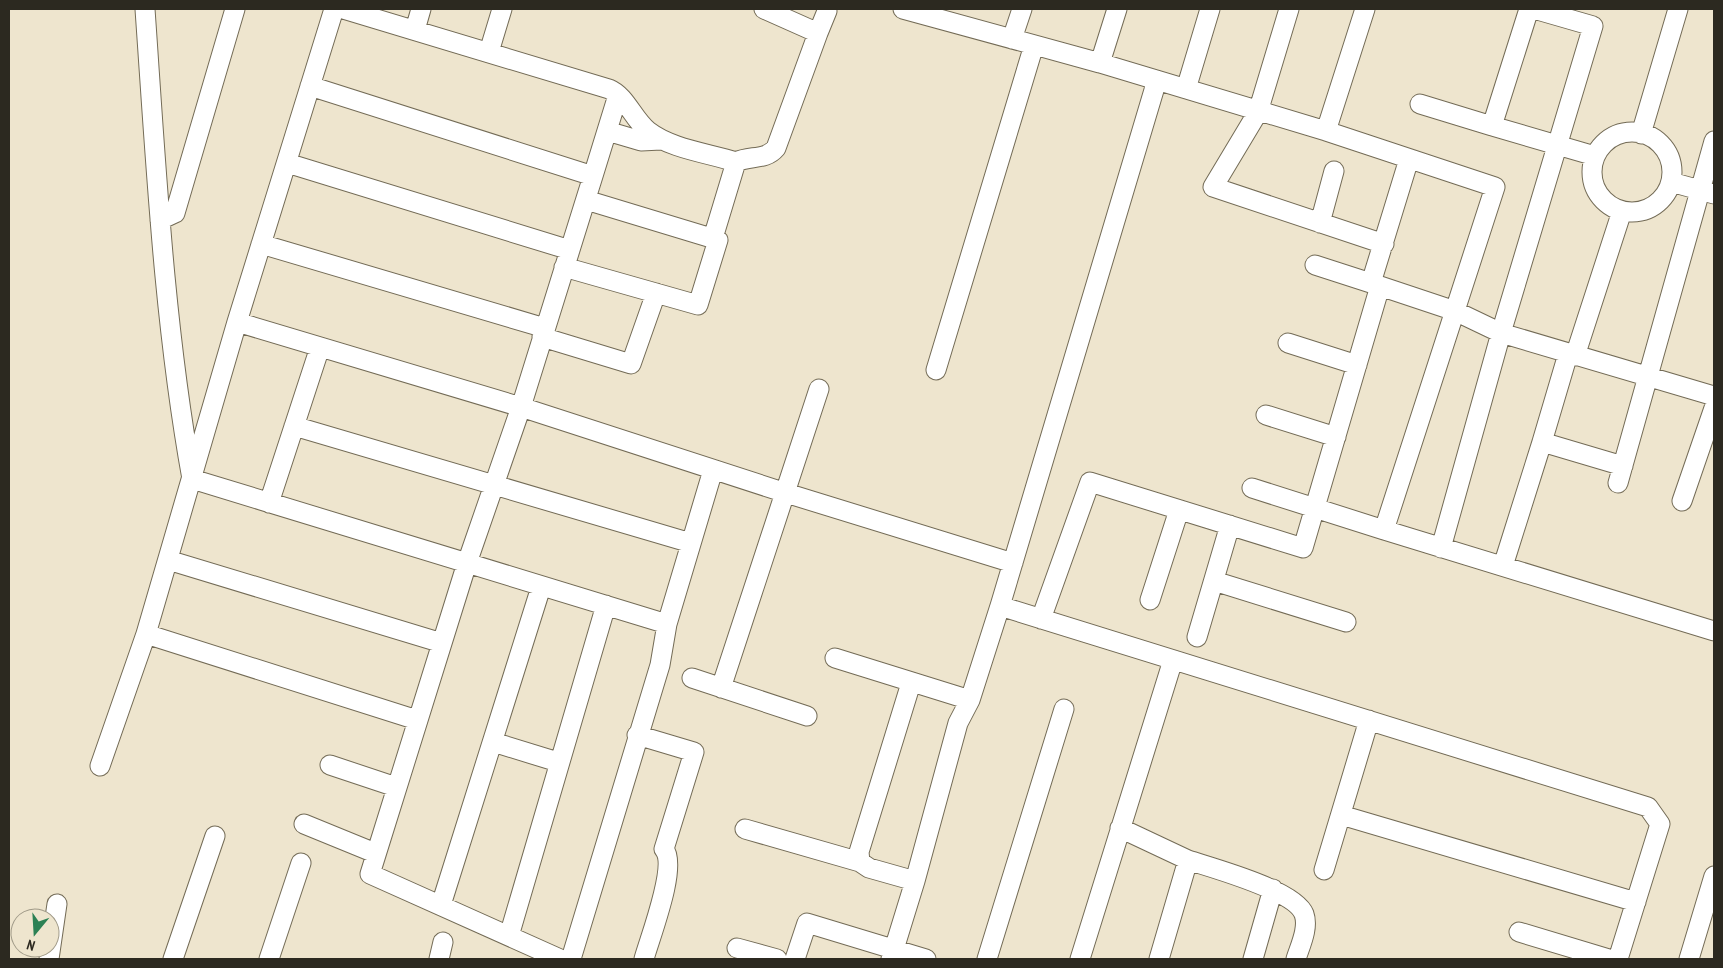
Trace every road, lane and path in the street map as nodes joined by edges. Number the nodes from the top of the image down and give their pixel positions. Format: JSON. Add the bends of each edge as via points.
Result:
{"nodes":[{"id":1,"x":145,"y":9,"type":"edge"},
{"id":2,"x":235,"y":9,"type":"edge"},
{"id":3,"x":334,"y":9,"type":"edge"},
{"id":4,"x":343,"y":9,"type":"edge"},
{"id":5,"x":421,"y":9,"type":"edge"},
{"id":6,"x":502,"y":9,"type":"edge"},
{"id":7,"x":764,"y":9,"type":"edge"},
{"id":8,"x":903,"y":9,"type":"edge"},
{"id":9,"x":1022,"y":9,"type":"edge"},
{"id":10,"x":1116,"y":9,"type":"edge"},
{"id":11,"x":1210,"y":9,"type":"edge"},
{"id":12,"x":1289,"y":9,"type":"edge"},
{"id":13,"x":1365,"y":9,"type":"edge"},
{"id":14,"x":1529,"y":9,"type":"edge"},
{"id":15,"x":1534,"y":9,"type":"edge"},
{"id":16,"x":1678,"y":9,"type":"edge"},
{"id":17,"x":827,"y":11,"type":"dead end"},
{"id":18,"x":932,"y":13,"type":"edge"},
{"id":19,"x":414,"y":30,"type":"junction"},
{"id":20,"x":818,"y":33,"type":"junction"},
{"id":21,"x":1012,"y":39,"type":"junction"},
{"id":22,"x":1034,"y":45,"type":"junction"},
{"id":23,"x":488,"y":52,"type":"junction"},
{"id":24,"x":1100,"y":63,"type":"junction"},
{"id":25,"x":1157,"y":80,"type":"junction"},
{"id":26,"x":310,"y":86,"type":"junction"},
{"id":27,"x":1186,"y":89,"type":"junction"},
{"id":28,"x":618,"y":95,"type":"junction"},
{"id":29,"x":1420,"y":104,"type":"dead end"},
{"id":30,"x":1258,"y":112,"type":"junction"},
{"id":31,"x":1492,"y":126,"type":"junction"},
{"id":32,"x":607,"y":131,"type":"junction"},
{"id":33,"x":1326,"y":131,"type":"junction"},
{"id":34,"x":1642,"y":134,"type":"junction"},
{"id":35,"x":661,"y":140,"type":"junction"},
{"id":36,"x":1714,"y":142,"type":"edge"},
{"id":37,"x":1559,"y":146,"type":"junction"},
{"id":38,"x":1595,"y":156,"type":"junction"},
{"id":39,"x":1409,"y":158,"type":"junction"},
{"id":40,"x":736,"y":162,"type":"junction"},
{"id":41,"x":287,"y":163,"type":"junction"},
{"id":42,"x":1334,"y":171,"type":"dead end"},
{"id":43,"x":593,"y":176,"type":"junction"},
{"id":44,"x":1671,"y":182,"type":"junction"},
{"id":45,"x":1707,"y":191,"type":"edge"},
{"id":46,"x":586,"y":200,"type":"junction"},
{"id":47,"x":1622,"y":211,"type":"junction"},
{"id":48,"x":160,"y":220,"type":"junction"},
{"id":49,"x":1320,"y":223,"type":"junction"},
{"id":50,"x":712,"y":238,"type":"junction"},
{"id":51,"x":261,"y":244,"type":"junction"},
{"id":52,"x":1384,"y":244,"type":"junction"},
{"id":53,"x":567,"y":258,"type":"junction"},
{"id":54,"x":1315,"y":265,"type":"dead end"},
{"id":55,"x":1376,"y":285,"type":"junction"},
{"id":56,"x":656,"y":293,"type":"junction"},
{"id":57,"x":1455,"y":312,"type":"junction"},
{"id":58,"x":237,"y":322,"type":"junction"},
{"id":59,"x":544,"y":332,"type":"junction"},
{"id":60,"x":1501,"y":333,"type":"junction"},
{"id":61,"x":1288,"y":343,"type":"dead end"},
{"id":62,"x":320,"y":347,"type":"junction"},
{"id":63,"x":1572,"y":355,"type":"junction"},
{"id":64,"x":1357,"y":365,"type":"junction"},
{"id":65,"x":936,"y":370,"type":"dead end"},
{"id":66,"x":1647,"y":378,"type":"junction"},
{"id":67,"x":819,"y":389,"type":"dead end"},
{"id":68,"x":1714,"y":396,"type":"edge"},
{"id":69,"x":521,"y":408,"type":"junction"},
{"id":70,"x":1714,"y":408,"type":"edge"},
{"id":71,"x":1266,"y":415,"type":"dead end"},
{"id":72,"x":294,"y":426,"type":"junction"},
{"id":73,"x":1336,"y":437,"type":"junction"},
{"id":74,"x":1542,"y":442,"type":"junction"},
{"id":75,"x":713,"y":470,"type":"junction"},
{"id":76,"x":192,"y":479,"type":"junction"},
{"id":77,"x":494,"y":485,"type":"junction"},
{"id":78,"x":1252,"y":488,"type":"dead end"},
{"id":79,"x":786,"y":493,"type":"junction"},
{"id":80,"x":1682,"y":502,"type":"dead end"},
{"id":81,"x":269,"y":503,"type":"junction"},
{"id":82,"x":1314,"y":509,"type":"junction"},
{"id":83,"x":1179,"y":510,"type":"junction"},
{"id":84,"x":1230,"y":526,"type":"junction"},
{"id":85,"x":1384,"y":530,"type":"junction"},
{"id":86,"x":691,"y":543,"type":"junction"},
{"id":87,"x":1441,"y":548,"type":"junction"},
{"id":88,"x":168,"y":560,"type":"junction"},
{"id":89,"x":467,"y":563,"type":"junction"},
{"id":90,"x":1014,"y":563,"type":"junction"},
{"id":91,"x":1503,"y":566,"type":"junction"},
{"id":92,"x":1214,"y":581,"type":"junction"},
{"id":93,"x":541,"y":587,"type":"junction"},
{"id":94,"x":1150,"y":600,"type":"dead end"},
{"id":95,"x":606,"y":605,"type":"junction"},
{"id":96,"x":1000,"y":606,"type":"junction"},
{"id":97,"x":1041,"y":619,"type":"junction"},
{"id":98,"x":1346,"y":622,"type":"dead end"},
{"id":99,"x":667,"y":624,"type":"junction"},
{"id":100,"x":1714,"y":630,"type":"edge"},
{"id":101,"x":146,"y":634,"type":"junction"},
{"id":102,"x":1197,"y":637,"type":"dead end"},
{"id":103,"x":442,"y":643,"type":"junction"},
{"id":104,"x":835,"y":658,"type":"dead end"},
{"id":105,"x":1173,"y":660,"type":"junction"},
{"id":106,"x":692,"y":678,"type":"dead end"},
{"id":107,"x":911,"y":683,"type":"junction"},
{"id":108,"x":721,"y":688,"type":"junction"},
{"id":109,"x":970,"y":700,"type":"junction"},
{"id":110,"x":1064,"y":709,"type":"dead end"},
{"id":111,"x":807,"y":716,"type":"dead end"},
{"id":112,"x":417,"y":720,"type":"junction"},
{"id":113,"x":1369,"y":720,"type":"junction"},
{"id":114,"x":637,"y":735,"type":"junction"},
{"id":115,"x":493,"y":742,"type":"junction"},
{"id":116,"x":558,"y":762,"type":"junction"},
{"id":117,"x":330,"y":764,"type":"dead end"},
{"id":118,"x":100,"y":766,"type":"dead end"},
{"id":119,"x":396,"y":787,"type":"junction"},
{"id":120,"x":1341,"y":815,"type":"junction"},
{"id":121,"x":304,"y":824,"type":"dead end"},
{"id":122,"x":1120,"y":828,"type":"junction"},
{"id":123,"x":745,"y":830,"type":"dead end"},
{"id":124,"x":215,"y":836,"type":"dead end"},
{"id":125,"x":375,"y":853,"type":"junction"},
{"id":126,"x":1188,"y":860,"type":"junction"},
{"id":127,"x":860,"y":862,"type":"junction"},
{"id":128,"x":301,"y":863,"type":"dead end"},
{"id":129,"x":1324,"y":870,"type":"dead end"},
{"id":130,"x":1714,"y":876,"type":"edge"},
{"id":131,"x":915,"y":881,"type":"junction"},
{"id":132,"x":1274,"y":889,"type":"junction"},
{"id":133,"x":1636,"y":902,"type":"junction"},
{"id":134,"x":57,"y":904,"type":"dead end"},
{"id":135,"x":440,"y":905,"type":"junction"},
{"id":136,"x":1519,"y":932,"type":"dead end"},
{"id":137,"x":509,"y":936,"type":"junction"},
{"id":138,"x":737,"y":948,"type":"dead end"},
{"id":139,"x":893,"y":954,"type":"edge"},
{"id":140,"x":49,"y":959,"type":"edge"},
{"id":141,"x":173,"y":959,"type":"edge"},
{"id":142,"x":270,"y":959,"type":"edge"},
{"id":143,"x":560,"y":959,"type":"edge"},
{"id":144,"x":570,"y":959,"type":"edge"},
{"id":145,"x":644,"y":959,"type":"edge"},
{"id":146,"x":777,"y":959,"type":"edge"},
{"id":147,"x":795,"y":959,"type":"edge"},
{"id":148,"x":926,"y":959,"type":"edge"},
{"id":149,"x":987,"y":959,"type":"edge"},
{"id":150,"x":1080,"y":959,"type":"edge"},
{"id":151,"x":1158,"y":959,"type":"edge"},
{"id":152,"x":1253,"y":959,"type":"edge"},
{"id":153,"x":1296,"y":959,"type":"edge"},
{"id":154,"x":1609,"y":959,"type":"edge"},
{"id":155,"x":1618,"y":959,"type":"edge"},
{"id":156,"x":1688,"y":959,"type":"edge"}],
"edges":[{"from":1,"to":48,"type":"street"},
{"from":2,"to":48,"type":"street","via":[[175,213]]},
{"from":3,"to":26,"type":"street"},
{"from":4,"to":19,"type":"street"},
{"from":5,"to":19,"type":"street"},
{"from":6,"to":23,"type":"street"},
{"from":7,"to":20,"type":"street"},
{"from":8,"to":18,"type":"street"},
{"from":9,"to":21,"type":"street"},
{"from":10,"to":24,"type":"street"},
{"from":11,"to":27,"type":"street"},
{"from":12,"to":30,"type":"street"},
{"from":13,"to":33,"type":"street"},
{"from":14,"to":31,"type":"street"},
{"from":15,"to":37,"type":"street","via":[[1593,26]]},
{"from":16,"to":34,"type":"street"},
{"from":17,"to":20,"type":"street"},
{"from":18,"to":21,"type":"street"},
{"from":19,"to":23,"type":"street"},
{"from":20,"to":40,"type":"street","via":[[776,148],[764,157]]},
{"from":21,"to":22,"type":"street"},
{"from":22,"to":24,"type":"street"},
{"from":22,"to":65,"type":"street"},
{"from":23,"to":28,"type":"street","via":[[608,89]]},
{"from":24,"to":25,"type":"street"},
{"from":25,"to":27,"type":"street"},
{"from":25,"to":90,"type":"street"},
{"from":26,"to":41,"type":"street"},
{"from":26,"to":43,"type":"street"},
{"from":27,"to":30,"type":"street"},
{"from":28,"to":32,"type":"street"},
{"from":28,"to":35,"type":"street","via":[[640,124]]},
{"from":29,"to":31,"type":"street"},
{"from":30,"to":33,"type":"street"},
{"from":30,"to":49,"type":"street","via":[[1213,187]]},
{"from":31,"to":37,"type":"street"},
{"from":32,"to":35,"type":"street","via":[[641,141]]},
{"from":32,"to":43,"type":"street"},
{"from":33,"to":39,"type":"street"},
{"from":34,"to":38,"type":"street","via":[[1625,133],[1609,139]]},
{"from":34,"to":44,"type":"street","via":[[1653,139],[1669,158]]},
{"from":35,"to":40,"type":"street"},
{"from":36,"to":45,"type":"street"},
{"from":37,"to":38,"type":"street"},
{"from":37,"to":60,"type":"street"},
{"from":38,"to":47,"type":"street","via":[[1592,176],[1599,196]]},
{"from":39,"to":52,"type":"street"},
{"from":39,"to":57,"type":"street","via":[[1495,187]]},
{"from":40,"to":50,"type":"street"},
{"from":41,"to":51,"type":"street"},
{"from":41,"to":53,"type":"street"},
{"from":42,"to":49,"type":"street"},
{"from":43,"to":46,"type":"street"},
{"from":44,"to":45,"type":"street"},
{"from":44,"to":47,"type":"street","via":[[1658,203],[1635,212]]},
{"from":45,"to":66,"type":"street"},
{"from":46,"to":50,"type":"street"},
{"from":46,"to":53,"type":"street"},
{"from":47,"to":63,"type":"street"},
{"from":48,"to":76,"type":"street","via":[[182,424]]},
{"from":49,"to":52,"type":"street"},
{"from":50,"to":56,"type":"street","via":[[718,240],[698,305]]},
{"from":51,"to":58,"type":"street"},
{"from":51,"to":59,"type":"street"},
{"from":52,"to":55,"type":"street"},
{"from":53,"to":56,"type":"street"},
{"from":53,"to":59,"type":"street"},
{"from":54,"to":55,"type":"street"},
{"from":55,"to":57,"type":"street"},
{"from":55,"to":64,"type":"street"},
{"from":56,"to":59,"type":"street","via":[[631,364]]},
{"from":57,"to":60,"type":"street"},
{"from":57,"to":85,"type":"street"},
{"from":58,"to":62,"type":"street"},
{"from":58,"to":76,"type":"street"},
{"from":59,"to":69,"type":"street"},
{"from":60,"to":63,"type":"street"},
{"from":60,"to":87,"type":"street"},
{"from":61,"to":64,"type":"street"},
{"from":62,"to":69,"type":"street"},
{"from":62,"to":72,"type":"street"},
{"from":63,"to":66,"type":"street"},
{"from":63,"to":74,"type":"street"},
{"from":64,"to":73,"type":"street"},
{"from":66,"to":68,"type":"street"},
{"from":66,"to":74,"type":"street","via":[[1620,474]]},
{"from":67,"to":79,"type":"street"},
{"from":69,"to":75,"type":"street"},
{"from":69,"to":77,"type":"street"},
{"from":70,"to":80,"type":"street"},
{"from":71,"to":73,"type":"street"},
{"from":72,"to":77,"type":"street"},
{"from":72,"to":81,"type":"street"},
{"from":73,"to":82,"type":"street"},
{"from":74,"to":91,"type":"street"},
{"from":75,"to":79,"type":"street"},
{"from":75,"to":86,"type":"street"},
{"from":76,"to":81,"type":"street"},
{"from":76,"to":88,"type":"street"},
{"from":77,"to":86,"type":"street"},
{"from":77,"to":89,"type":"street"},
{"from":78,"to":82,"type":"street"},
{"from":79,"to":90,"type":"street"},
{"from":79,"to":108,"type":"street"},
{"from":81,"to":89,"type":"street"},
{"from":82,"to":84,"type":"street","via":[[1302,548]]},
{"from":82,"to":85,"type":"street"},
{"from":83,"to":84,"type":"street"},
{"from":83,"to":94,"type":"street"},
{"from":83,"to":97,"type":"street","via":[[1090,482]]},
{"from":84,"to":92,"type":"street"},
{"from":85,"to":87,"type":"street"},
{"from":86,"to":99,"type":"street"},
{"from":87,"to":91,"type":"street"},
{"from":88,"to":101,"type":"street"},
{"from":88,"to":103,"type":"street"},
{"from":89,"to":93,"type":"street"},
{"from":89,"to":103,"type":"street"},
{"from":90,"to":96,"type":"street"},
{"from":91,"to":100,"type":"street"},
{"from":92,"to":98,"type":"street"},
{"from":92,"to":102,"type":"street"},
{"from":93,"to":95,"type":"street"},
{"from":93,"to":115,"type":"street"},
{"from":95,"to":99,"type":"street"},
{"from":95,"to":116,"type":"street"},
{"from":96,"to":97,"type":"street"},
{"from":96,"to":109,"type":"street"},
{"from":97,"to":105,"type":"street"},
{"from":99,"to":114,"type":"street","via":[[660,665]]},
{"from":101,"to":112,"type":"street"},
{"from":101,"to":118,"type":"street"},
{"from":103,"to":112,"type":"street"},
{"from":104,"to":107,"type":"street"},
{"from":105,"to":113,"type":"street"},
{"from":105,"to":122,"type":"street"},
{"from":106,"to":108,"type":"street"},
{"from":107,"to":109,"type":"street"},
{"from":107,"to":127,"type":"street","via":[[859,852]]},
{"from":108,"to":111,"type":"street"},
{"from":109,"to":131,"type":"street","via":[[958,723]]},
{"from":110,"to":149,"type":"street"},
{"from":112,"to":119,"type":"street"},
{"from":113,"to":120,"type":"street"},
{"from":113,"to":133,"type":"street","via":[[1648,807],[1660,824]]},
{"from":114,"to":144,"type":"street"},
{"from":114,"to":145,"type":"street","via":[[694,752],[664,849],[668,854],[668,874]]},
{"from":115,"to":116,"type":"street"},
{"from":115,"to":135,"type":"street"},
{"from":116,"to":137,"type":"street"},
{"from":117,"to":119,"type":"street"},
{"from":119,"to":125,"type":"street"},
{"from":120,"to":129,"type":"street"},
{"from":120,"to":133,"type":"street"},
{"from":121,"to":125,"type":"street"},
{"from":122,"to":126,"type":"street"},
{"from":122,"to":150,"type":"street"},
{"from":123,"to":127,"type":"street"},
{"from":124,"to":141,"type":"street"},
{"from":125,"to":135,"type":"street","via":[[370,874]]},
{"from":126,"to":132,"type":"street"},
{"from":126,"to":151,"type":"street"},
{"from":127,"to":131,"type":"street","via":[[869,868]]},
{"from":128,"to":142,"type":"street"},
{"from":130,"to":156,"type":"street"},
{"from":131,"to":139,"type":"street"},
{"from":132,"to":152,"type":"street"},
{"from":132,"to":153,"type":"street","via":[[1304,913],[1305,932]]},
{"from":133,"to":155,"type":"street"},
{"from":134,"to":140,"type":"street"},
{"from":135,"to":137,"type":"street"},
{"from":136,"to":154,"type":"street"},
{"from":137,"to":143,"type":"street"},
{"from":138,"to":146,"type":"street"},
{"from":139,"to":147,"type":"street","via":[[807,923]]},
{"from":139,"to":148,"type":"street"}]}
